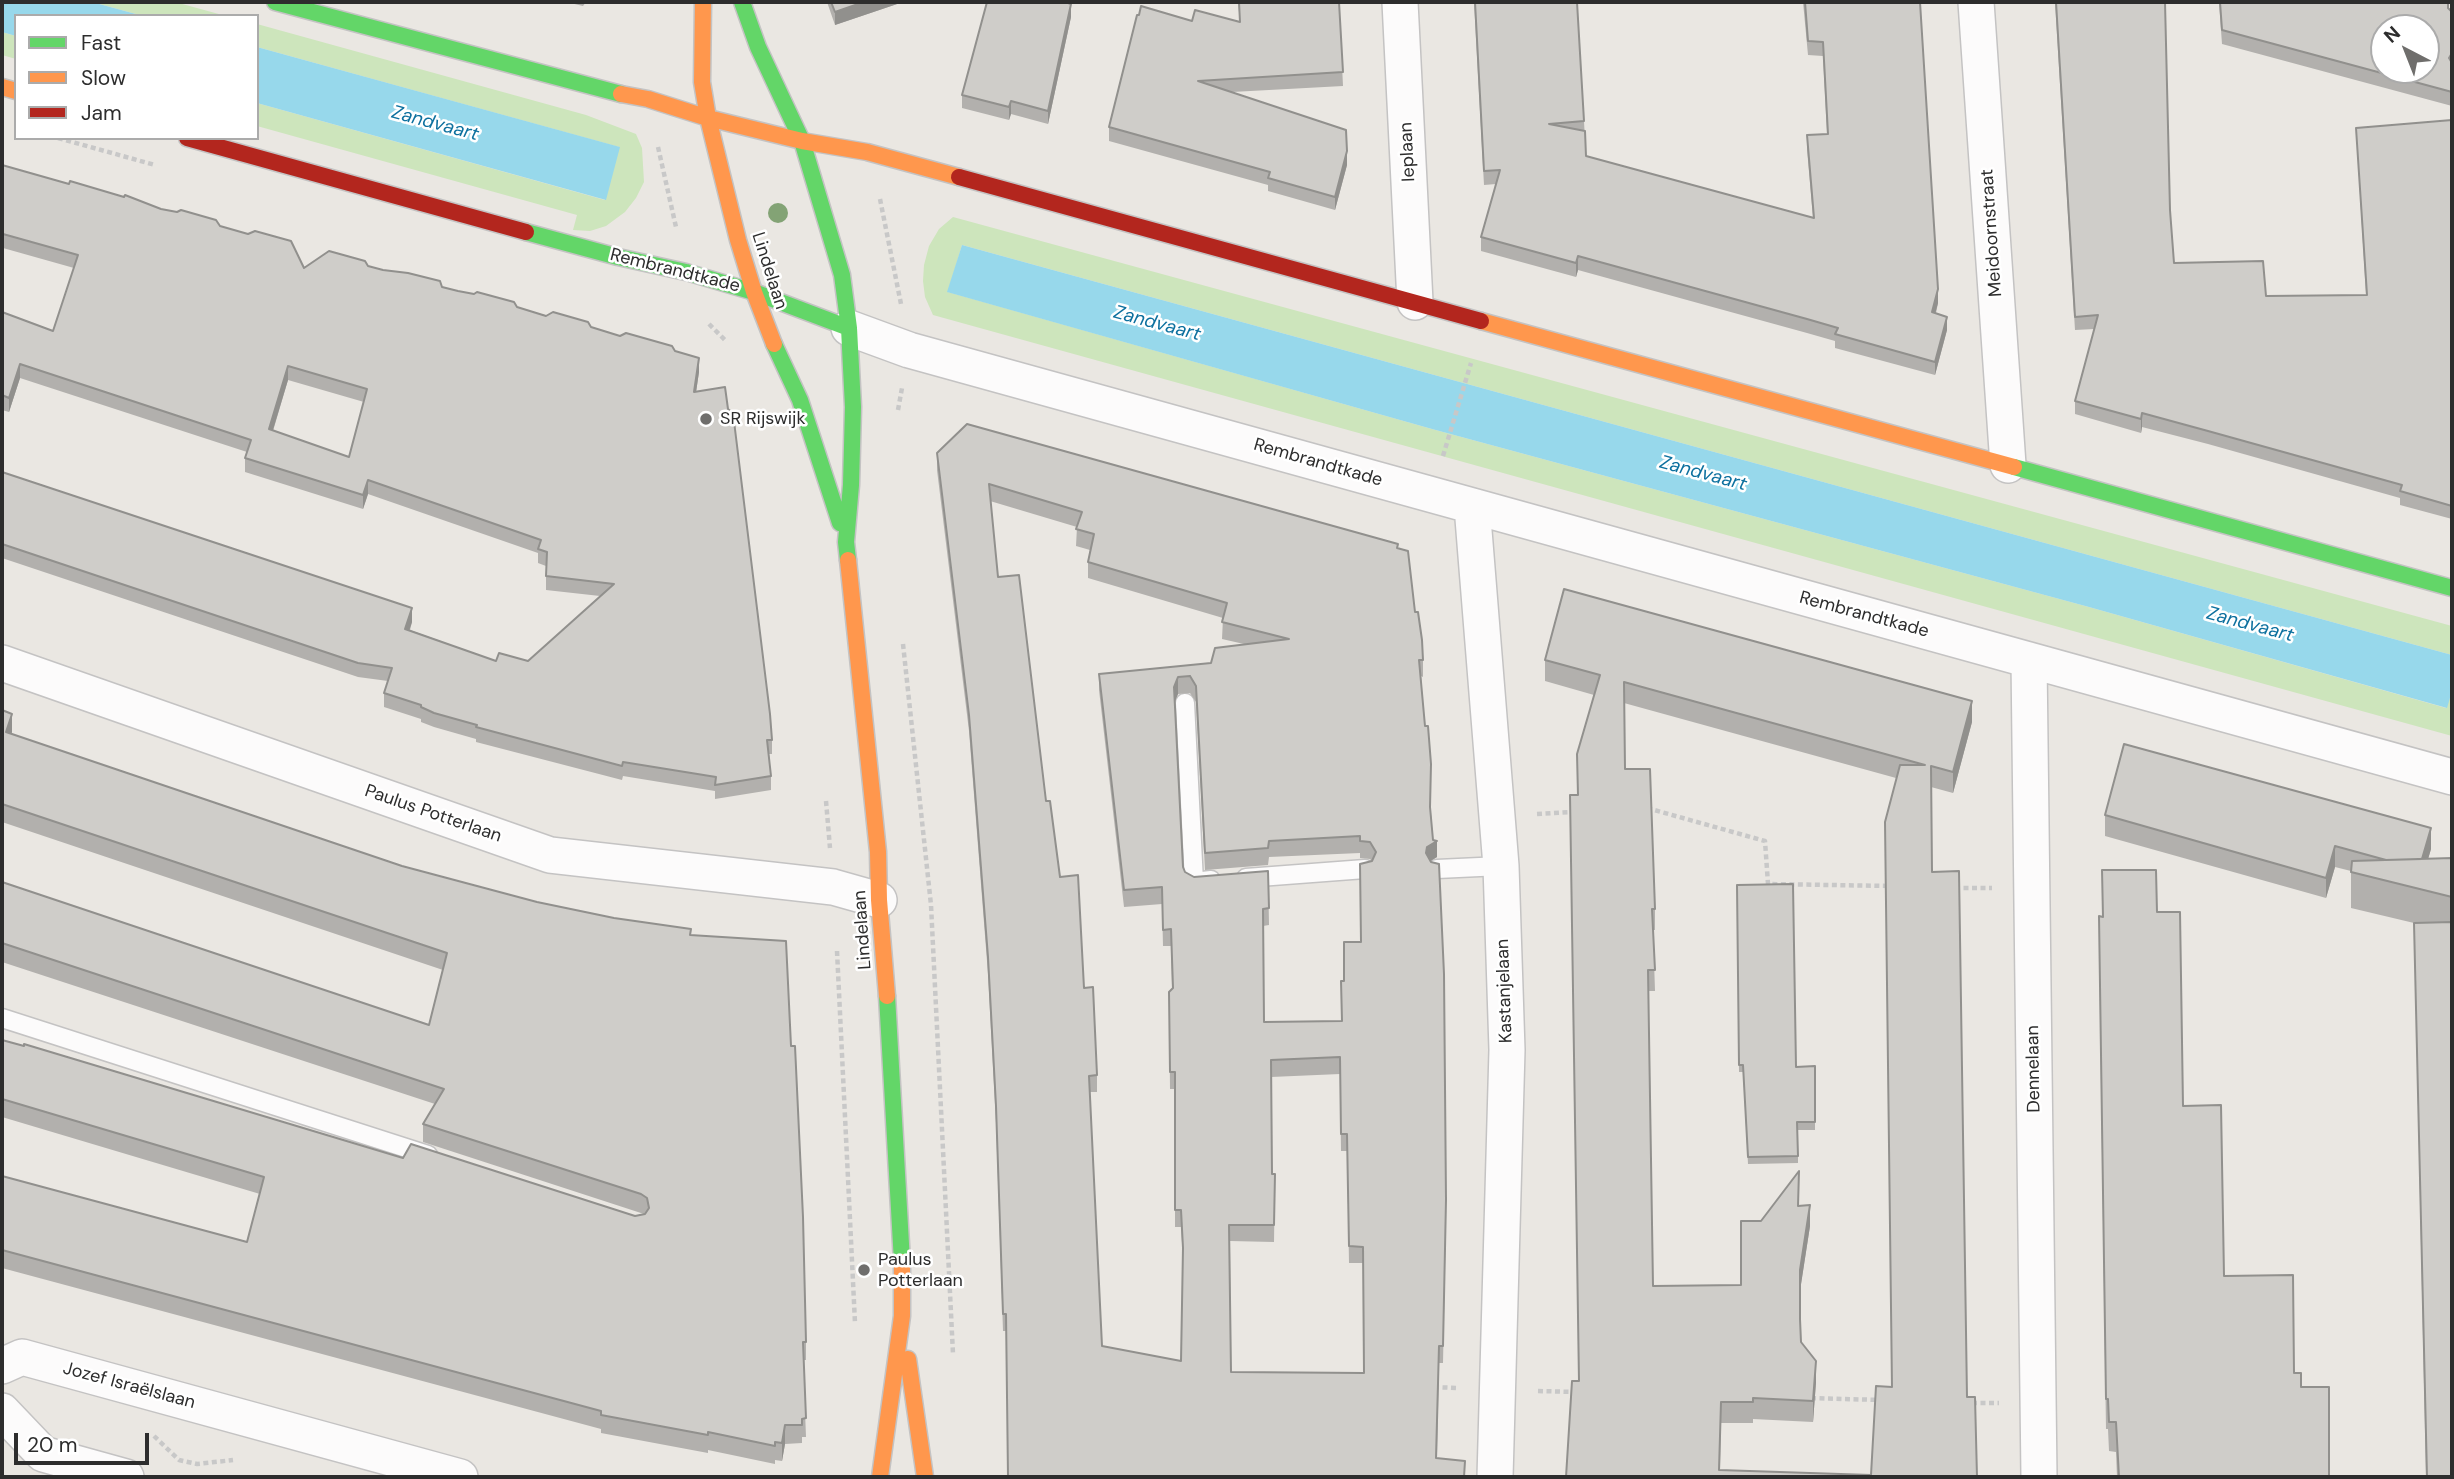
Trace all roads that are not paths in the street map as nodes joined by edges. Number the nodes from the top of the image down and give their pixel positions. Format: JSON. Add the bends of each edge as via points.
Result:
{"nodes":[{"id":1,"x":275,"y":2,"type":"edge"},
{"id":2,"x":703,"y":2,"type":"edge"},
{"id":3,"x":742,"y":2,"type":"edge"},
{"id":4,"x":1401,"y":2,"type":"edge"},
{"id":5,"x":1976,"y":2,"type":"edge"},
{"id":6,"x":708,"y":118,"type":"junction"},
{"id":7,"x":194,"y":140,"type":"edge"},
{"id":8,"x":802,"y":141,"type":"junction"},
{"id":9,"x":754,"y":292,"type":"junction"},
{"id":10,"x":1415,"y":302,"type":"junction"},
{"id":11,"x":849,"y":328,"type":"junction"},
{"id":12,"x":2008,"y":465,"type":"junction"},
{"id":13,"x":1472,"y":506,"type":"junction"},
{"id":14,"x":846,"y":542,"type":"junction"},
{"id":15,"x":2452,"y":588,"type":"edge"},
{"id":16,"x":2029,"y":660,"type":"junction"},
{"id":17,"x":2,"y":663,"type":"edge"},
{"id":18,"x":1185,"y":702,"type":"edge"},
{"id":19,"x":2452,"y":777,"type":"edge"},
{"id":20,"x":1501,"y":866,"type":"junction"},
{"id":21,"x":1365,"y":869,"type":"edge"},
{"id":22,"x":1437,"y":869,"type":"edge"},
{"id":23,"x":879,"y":900,"type":"junction"},
{"id":24,"x":3,"y":1022,"type":"edge"},
{"id":25,"x":440,"y":1159,"type":"edge"},
{"id":26,"x":902,"y":1316,"type":"junction"},
{"id":27,"x":2,"y":1366,"type":"edge"},
{"id":28,"x":2,"y":1411,"type":"edge"},
{"id":29,"x":127,"y":1477,"type":"edge"},
{"id":30,"x":460,"y":1477,"type":"edge"},
{"id":31,"x":880,"y":1477,"type":"edge"},
{"id":32,"x":925,"y":1477,"type":"edge"},
{"id":33,"x":1495,"y":1477,"type":"edge"},
{"id":34,"x":2039,"y":1477,"type":"edge"}],
"edges":[{"from":1,"to":6,"type":"street"},
{"from":2,"to":6,"type":"street","name":"Lindelaan","via":[[702,82]]},
{"from":3,"to":8,"type":"street","name":"Lindelaan"},
{"from":4,"to":10,"type":"street","name":"Ieplaan"},
{"from":5,"to":12,"type":"street","name":"Meidoornstraat"},
{"from":6,"to":8,"type":"street"},
{"from":6,"to":9,"type":"street","name":"Lindelaan"},
{"from":7,"to":9,"type":"street","name":"Rembrandtkade"},
{"from":8,"to":10,"type":"street","via":[[867,152]]},
{"from":8,"to":11,"type":"street","name":"Lindelaan","via":[[842,275]]},
{"from":9,"to":11,"type":"street","name":"Rembrandtkade"},
{"from":9,"to":14,"type":"street","name":"Lindelaan","via":[[800,400]]},
{"from":10,"to":12,"type":"street"},
{"from":11,"to":13,"type":"street","name":"Rembrandtkade","via":[[909,350]]},
{"from":11,"to":14,"type":"street","name":"Lindelaan","via":[[853,407]]},
{"from":12,"to":15,"type":"street"},
{"from":13,"to":16,"type":"street","name":"Rembrandtkade"},
{"from":13,"to":20,"type":"street","name":"Kastanjelaan"},
{"from":14,"to":23,"type":"street","name":"Lindelaan"},
{"from":16,"to":19,"type":"street","name":"Rembrandtkade"},
{"from":16,"to":34,"type":"street","name":"Dennelaan"},
{"from":17,"to":23,"type":"street","name":"Paulus Potterlaan","via":[[550,855],[833,887]]},
{"from":18,"to":21,"type":"lane","via":[[1194,882]]},
{"from":20,"to":22,"type":"lane"},
{"from":20,"to":33,"type":"street","name":"Kastanjelaan","via":[[1507,1050]]},
{"from":23,"to":26,"type":"street","name":"Lindelaan"},
{"from":24,"to":25,"type":"lane"},
{"from":26,"to":31,"type":"street","name":"Lindelaan"},
{"from":26,"to":32,"type":"street","name":"Lindelaan"},
{"from":27,"to":30,"type":"street","name":"Jozef Israëlslaan","via":[[22,1357]]},
{"from":28,"to":29,"type":"street","via":[[43,1454]]}]}
